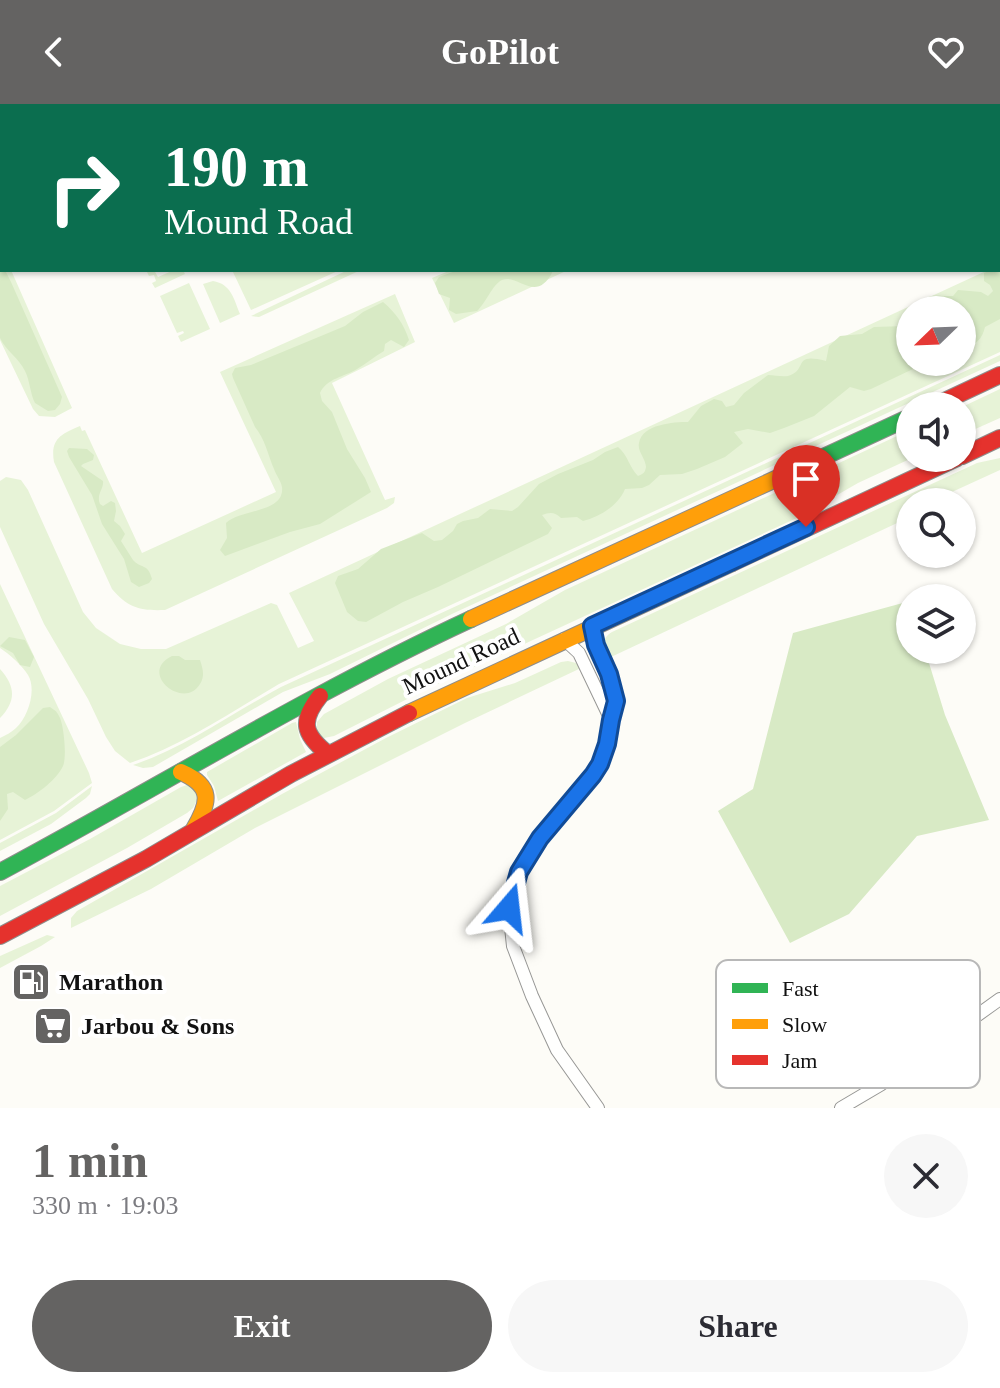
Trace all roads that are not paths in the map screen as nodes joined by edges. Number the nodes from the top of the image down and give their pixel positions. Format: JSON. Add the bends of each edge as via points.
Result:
{"nodes":[{"id":1,"x":1000,"y":375,"type":"edge"},
{"id":2,"x":964,"y":392,"type":"edge"},
{"id":3,"x":896,"y":423,"type":"edge"},
{"id":4,"x":1000,"y":438,"type":"edge"},
{"id":5,"x":976,"y":449,"type":"edge"},
{"id":6,"x":926,"y":472,"type":"edge"},
{"id":7,"x":592,"y":626,"type":"junction"},
{"id":8,"x":564,"y":639,"type":"junction"},
{"id":9,"x":324,"y":692,"type":"junction"},
{"id":10,"x":611,"y":720,"type":"junction"},
{"id":11,"x":328,"y":754,"type":"junction"},
{"id":12,"x":181,"y":772,"type":"junction"},
{"id":13,"x":190,"y":833,"type":"junction"},
{"id":14,"x":0,"y":872,"type":"edge"},
{"id":15,"x":0,"y":936,"type":"edge"},
{"id":16,"x":1000,"y":999,"type":"edge"},
{"id":17,"x":980,"y":1013,"type":"edge"},
{"id":18,"x":875,"y":1088,"type":"edge"},
{"id":19,"x":598,"y":1108,"type":"edge"},
{"id":20,"x":841,"y":1108,"type":"edge"}],
"edges":[{"from":1,"to":2,"type":"main road"},
{"from":3,"to":9,"type":"main road","name":"Mound Road"},
{"from":4,"to":5,"type":"main road","name":"Mound Road"},
{"from":6,"to":7,"type":"main road","name":"Mound Road"},
{"from":7,"to":8,"type":"main road","name":"Mound Road"},
{"from":7,"to":10,"type":"street","via":[[616,701]]},
{"from":8,"to":10,"type":"street","via":[[579,653]]},
{"from":8,"to":11,"type":"main road","name":"Mound Road"},
{"from":9,"to":11,"type":"main road","via":[[309,711],[306,727],[311,741]]},
{"from":9,"to":12,"type":"main road","name":"Mound Road"},
{"from":10,"to":19,"type":"street","via":[[600,764],[540,838],[519,872],[509,908],[513,946],[532,996],[557,1050]]},
{"from":11,"to":13,"type":"main road","name":"Mound Road"},
{"from":12,"to":13,"type":"main road","via":[[197,779],[206,792],[205,807]]},
{"from":12,"to":14,"type":"main road","name":"Mound Road"},
{"from":13,"to":15,"type":"main road","name":"Mound Road"},
{"from":16,"to":17,"type":"street"},
{"from":18,"to":20,"type":"street"}]}
